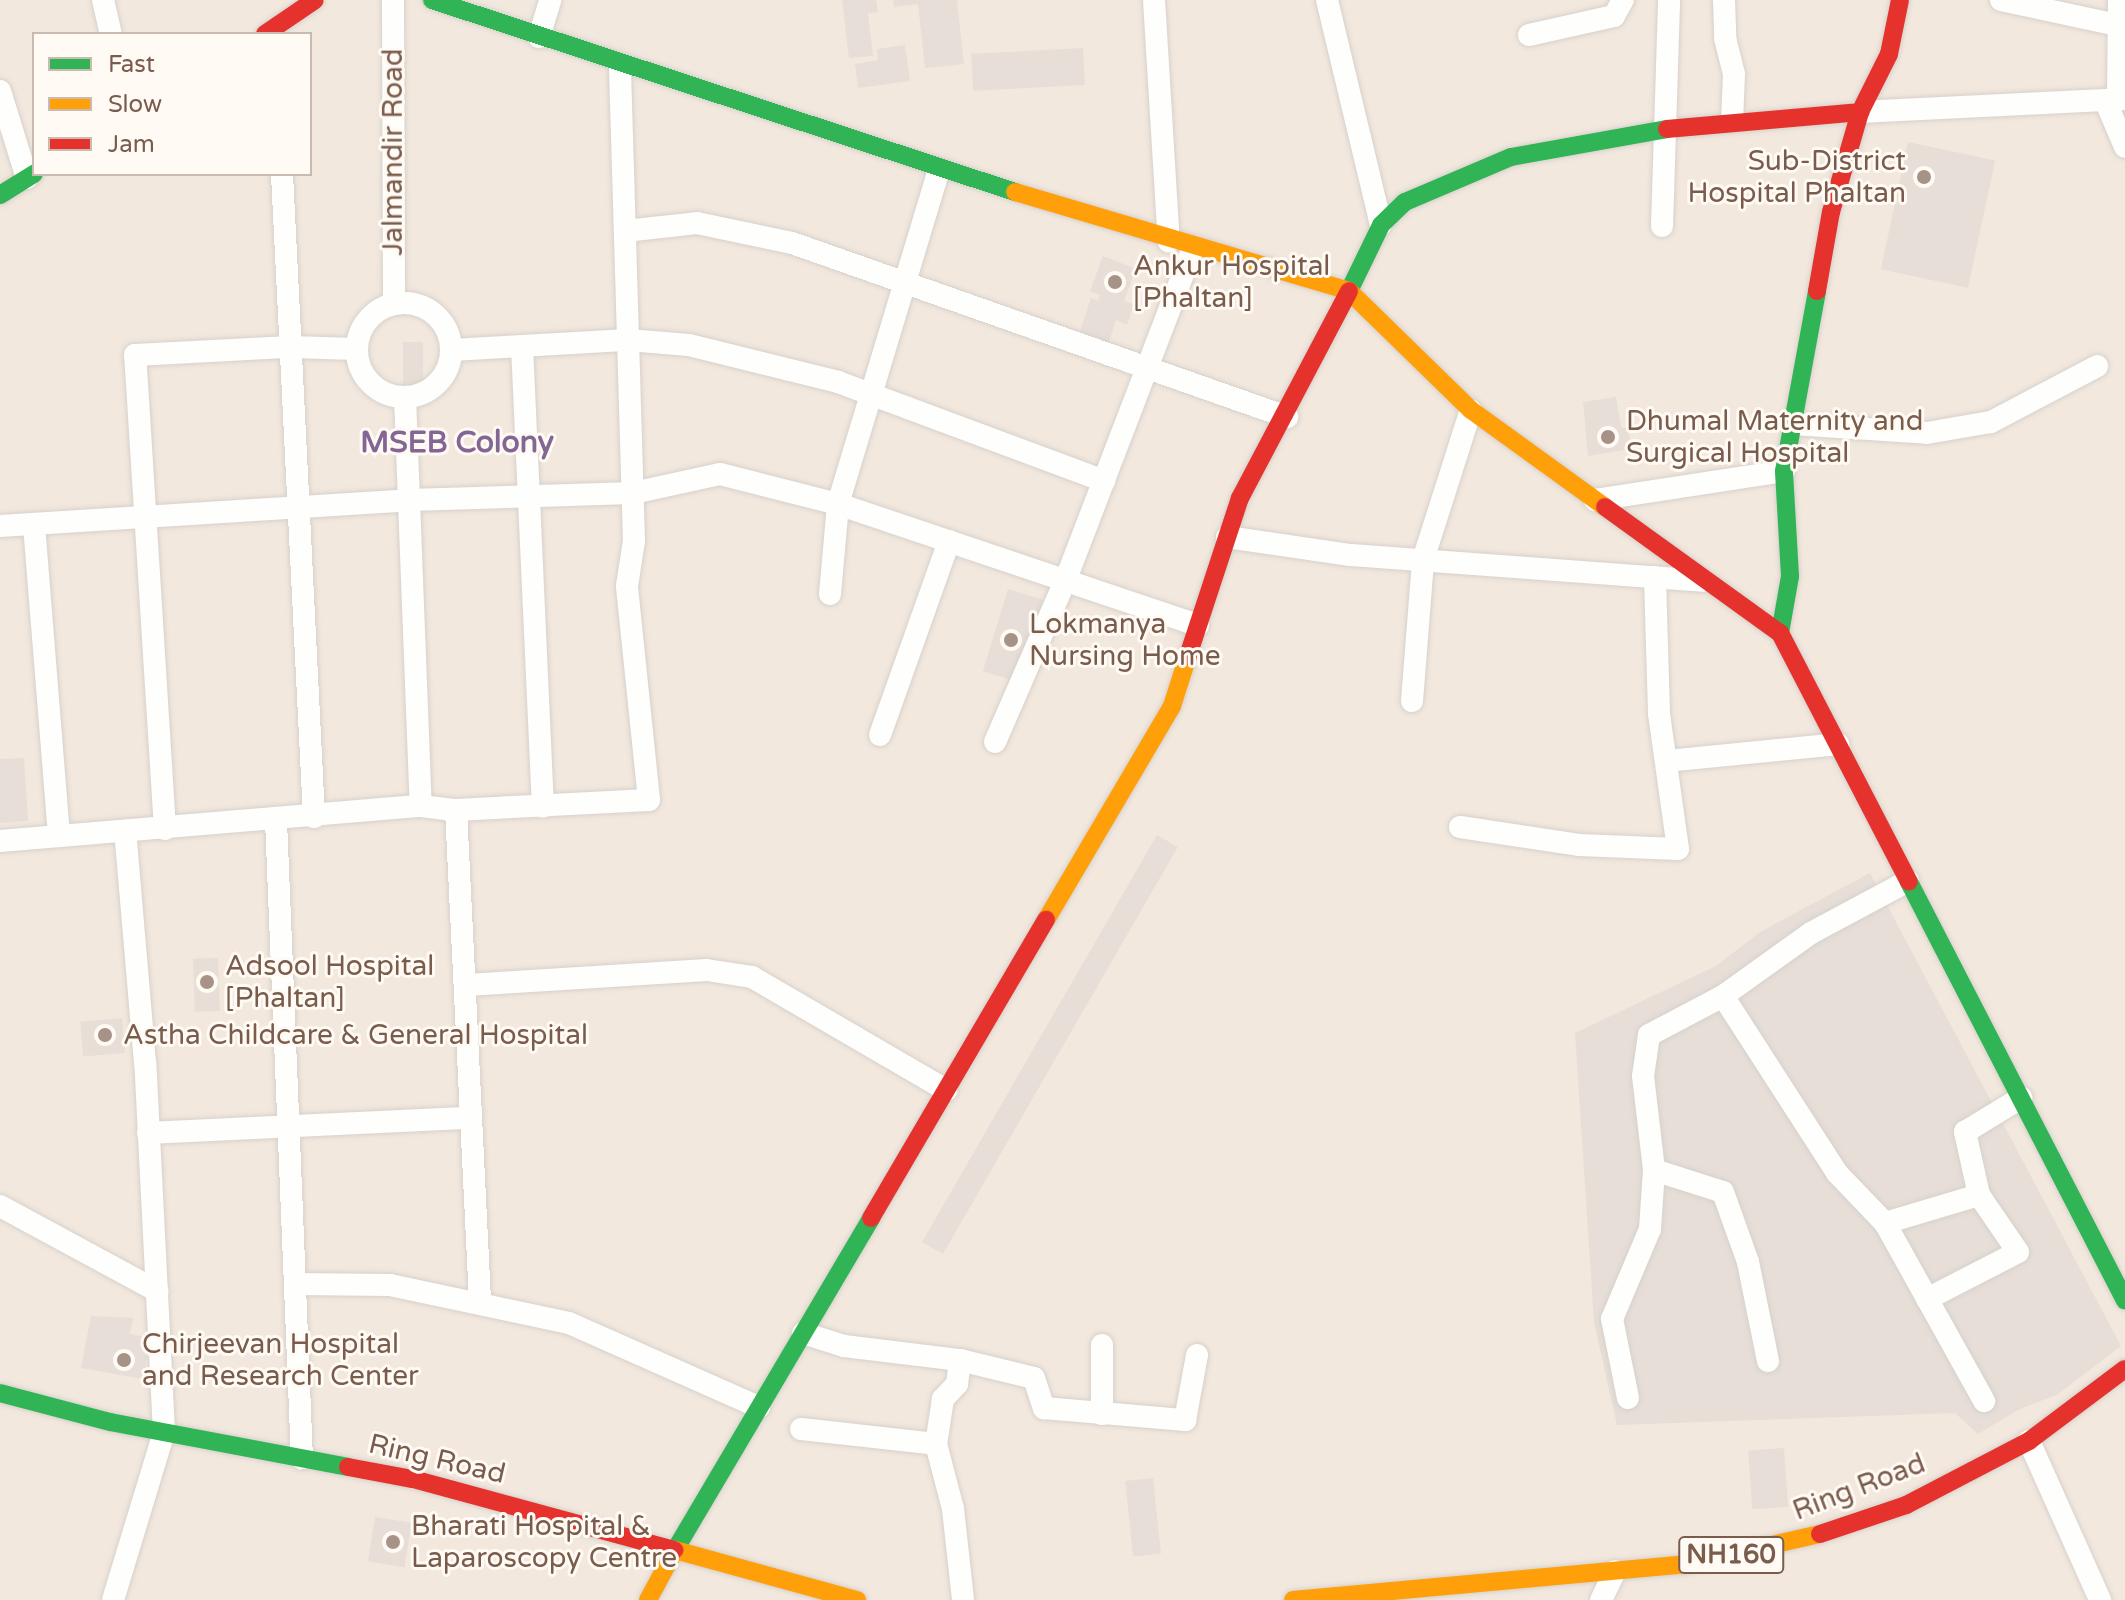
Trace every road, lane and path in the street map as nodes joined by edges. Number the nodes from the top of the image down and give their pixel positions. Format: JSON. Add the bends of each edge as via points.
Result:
{"nodes":[{"id":1,"x":103,"y":0,"type":"edge"},
{"id":2,"x":315,"y":0,"type":"edge"},
{"id":3,"x":393,"y":0,"type":"edge"},
{"id":4,"x":432,"y":0,"type":"edge"},
{"id":5,"x":550,"y":0,"type":"edge"},
{"id":6,"x":1154,"y":0,"type":"edge"},
{"id":7,"x":1327,"y":0,"type":"edge"},
{"id":8,"x":1623,"y":0,"type":"edge"},
{"id":9,"x":1669,"y":0,"type":"edge"},
{"id":10,"x":1724,"y":0,"type":"edge"},
{"id":11,"x":1900,"y":0,"type":"edge"},
{"id":12,"x":2001,"y":0,"type":"edge"},
{"id":13,"x":2119,"y":0,"type":"edge"},
{"id":14,"x":111,"y":32,"type":"edge"},
{"id":15,"x":272,"y":32,"type":"edge"},
{"id":16,"x":1529,"y":35,"type":"dead end"},
{"id":17,"x":539,"y":37,"type":"junction"},
{"id":18,"x":2121,"y":37,"type":"edge"},
{"id":19,"x":620,"y":64,"type":"junction"},
{"id":20,"x":0,"y":91,"type":"edge"},
{"id":21,"x":2116,"y":100,"type":"edge"},
{"id":22,"x":1860,"y":112,"type":"junction"},
{"id":23,"x":1732,"y":121,"type":"junction"},
{"id":24,"x":1668,"y":129,"type":"junction"},
{"id":25,"x":2125,"y":147,"type":"edge"},
{"id":26,"x":939,"y":170,"type":"junction"},
{"id":27,"x":30,"y":176,"type":"edge"},
{"id":28,"x":282,"y":176,"type":"edge"},
{"id":29,"x":0,"y":195,"type":"edge"},
{"id":30,"x":1381,"y":225,"type":"junction"},
{"id":31,"x":1662,"y":226,"type":"dead end"},
{"id":32,"x":625,"y":231,"type":"junction"},
{"id":33,"x":1169,"y":242,"type":"junction"},
{"id":34,"x":1193,"y":249,"type":"junction"},
{"id":35,"x":905,"y":284,"type":"junction"},
{"id":36,"x":1349,"y":291,"type":"junction"},
{"id":37,"x":394,"y":304,"type":"junction"},
{"id":38,"x":628,"y":340,"type":"junction"},
{"id":39,"x":522,"y":346,"type":"junction"},
{"id":40,"x":290,"y":347,"type":"junction"},
{"id":41,"x":357,"y":349,"type":"junction"},
{"id":42,"x":452,"y":350,"type":"junction"},
{"id":43,"x":1148,"y":366,"type":"junction"},
{"id":44,"x":2097,"y":366,"type":"dead end"},
{"id":45,"x":867,"y":394,"type":"junction"},
{"id":46,"x":405,"y":397,"type":"junction"},
{"id":47,"x":1471,"y":410,"type":"junction"},
{"id":48,"x":1287,"y":417,"type":"junction"},
{"id":49,"x":1793,"y":424,"type":"junction"},
{"id":50,"x":1784,"y":471,"type":"junction"},
{"id":51,"x":1104,"y":481,"type":"junction"},
{"id":52,"x":633,"y":493,"type":"junction"},
{"id":53,"x":529,"y":496,"type":"junction"},
{"id":54,"x":409,"y":500,"type":"junction"},
{"id":55,"x":1595,"y":500,"type":"junction"},
{"id":56,"x":838,"y":504,"type":"junction"},
{"id":57,"x":296,"y":509,"type":"junction"},
{"id":58,"x":149,"y":517,"type":"junction"},
{"id":59,"x":34,"y":525,"type":"junction"},
{"id":60,"x":0,"y":526,"type":"edge"},
{"id":61,"x":1227,"y":537,"type":"junction"},
{"id":62,"x":949,"y":541,"type":"junction"},
{"id":63,"x":1423,"y":560,"type":"junction"},
{"id":64,"x":1655,"y":577,"type":"junction"},
{"id":65,"x":1066,"y":579,"type":"junction"},
{"id":66,"x":1708,"y":581,"type":"junction"},
{"id":67,"x":830,"y":594,"type":"dead end"},
{"id":68,"x":1198,"y":625,"type":"junction"},
{"id":69,"x":1780,"y":633,"type":"junction"},
{"id":70,"x":1412,"y":701,"type":"dead end"},
{"id":71,"x":880,"y":735,"type":"dead end"},
{"id":72,"x":995,"y":742,"type":"dead end"},
{"id":73,"x":1838,"y":744,"type":"junction"},
{"id":74,"x":1666,"y":761,"type":"junction"},
{"id":75,"x":421,"y":806,"type":"junction"},
{"id":76,"x":543,"y":807,"type":"junction"},
{"id":77,"x":456,"y":810,"type":"junction"},
{"id":78,"x":314,"y":817,"type":"junction"},
{"id":79,"x":276,"y":820,"type":"junction"},
{"id":80,"x":1460,"y":827,"type":"dead end"},
{"id":81,"x":165,"y":829,"type":"junction"},
{"id":82,"x":125,"y":831,"type":"junction"},
{"id":83,"x":59,"y":836,"type":"junction"},
{"id":84,"x":0,"y":841,"type":"edge"},
{"id":85,"x":1908,"y":881,"type":"junction"},
{"id":86,"x":467,"y":985,"type":"junction"},
{"id":87,"x":1723,"y":996,"type":"junction"},
{"id":88,"x":946,"y":1090,"type":"junction"},
{"id":89,"x":2021,"y":1098,"type":"junction"},
{"id":90,"x":469,"y":1118,"type":"junction"},
{"id":91,"x":288,"y":1125,"type":"junction"},
{"id":92,"x":148,"y":1133,"type":"junction"},
{"id":93,"x":1654,"y":1170,"type":"junction"},
{"id":94,"x":1979,"y":1195,"type":"junction"},
{"id":95,"x":0,"y":1206,"type":"edge"},
{"id":96,"x":1885,"y":1223,"type":"junction"},
{"id":97,"x":297,"y":1284,"type":"junction"},
{"id":98,"x":157,"y":1291,"type":"junction"},
{"id":99,"x":1927,"y":1299,"type":"junction"},
{"id":100,"x":2125,"y":1300,"type":"edge"},
{"id":101,"x":480,"y":1302,"type":"junction"},
{"id":102,"x":803,"y":1333,"type":"junction"},
{"id":103,"x":1102,"y":1345,"type":"dead end"},
{"id":104,"x":1197,"y":1355,"type":"dead end"},
{"id":105,"x":960,"y":1360,"type":"junction"},
{"id":106,"x":1768,"y":1361,"type":"dead end"},
{"id":107,"x":2125,"y":1369,"type":"edge"},
{"id":108,"x":1,"y":1398,"type":"edge"},
{"id":109,"x":1628,"y":1398,"type":"dead end"},
{"id":110,"x":1984,"y":1401,"type":"dead end"},
{"id":111,"x":759,"y":1407,"type":"junction"},
{"id":112,"x":1102,"y":1414,"type":"junction"},
{"id":113,"x":801,"y":1429,"type":"dead end"},
{"id":114,"x":164,"y":1432,"type":"junction"},
{"id":115,"x":2029,"y":1441,"type":"junction"},
{"id":116,"x":936,"y":1444,"type":"junction"},
{"id":117,"x":302,"y":1458,"type":"junction"},
{"id":118,"x":675,"y":1550,"type":"junction"},
{"id":119,"x":1615,"y":1571,"type":"junction"},
{"id":120,"x":792,"y":1591,"type":"edge"},
{"id":121,"x":113,"y":1600,"type":"edge"},
{"id":122,"x":648,"y":1600,"type":"edge"},
{"id":123,"x":857,"y":1600,"type":"edge"},
{"id":124,"x":963,"y":1600,"type":"edge"},
{"id":125,"x":1293,"y":1600,"type":"edge"},
{"id":126,"x":1601,"y":1600,"type":"edge"},
{"id":127,"x":2100,"y":1600,"type":"edge"}],
"edges":[{"from":1,"to":14,"type":"street"},
{"from":2,"to":15,"type":"main road"},
{"from":3,"to":37,"type":"street","name":"Jalmandir Road"},
{"from":4,"to":17,"type":"main road"},
{"from":5,"to":17,"type":"street"},
{"from":6,"to":33,"type":"street"},
{"from":7,"to":30,"type":"street"},
{"from":8,"to":16,"type":"street","via":[[1614,16]]},
{"from":9,"to":24,"type":"street"},
{"from":10,"to":23,"type":"street","via":[[1725,38],[1734,74]]},
{"from":11,"to":22,"type":"main road","via":[[1889,54]]},
{"from":12,"to":18,"type":"street"},
{"from":13,"to":18,"type":"street"},
{"from":17,"to":19,"type":"main road"},
{"from":18,"to":21,"type":"street"},
{"from":19,"to":26,"type":"main road"},
{"from":19,"to":32,"type":"street"},
{"from":20,"to":27,"type":"street"},
{"from":21,"to":22,"type":"street"},
{"from":21,"to":25,"type":"street"},
{"from":22,"to":23,"type":"main road"},
{"from":22,"to":49,"type":"main road","via":[[1831,212]]},
{"from":23,"to":24,"type":"main road"},
{"from":24,"to":30,"type":"main road","via":[[1511,157],[1405,202]]},
{"from":24,"to":31,"type":"street"},
{"from":26,"to":33,"type":"main road"},
{"from":26,"to":35,"type":"street"},
{"from":27,"to":29,"type":"main road"},
{"from":28,"to":40,"type":"street"},
{"from":30,"to":36,"type":"main road"},
{"from":32,"to":35,"type":"street","via":[[697,223],[792,243]]},
{"from":32,"to":38,"type":"street"},
{"from":33,"to":34,"type":"main road"},
{"from":34,"to":36,"type":"main road"},
{"from":34,"to":43,"type":"street"},
{"from":35,"to":43,"type":"street"},
{"from":35,"to":45,"type":"street"},
{"from":36,"to":47,"type":"main road"},
{"from":36,"to":48,"type":"main road"},
{"from":37,"to":41,"type":"street","via":[[367,320]]},
{"from":37,"to":42,"type":"street","via":[[408,303],[433,313],[443,323]]},
{"from":38,"to":39,"type":"street"},
{"from":38,"to":45,"type":"street","via":[[689,345]]},
{"from":38,"to":52,"type":"street"},
{"from":39,"to":42,"type":"street"},
{"from":39,"to":53,"type":"street"},
{"from":40,"to":41,"type":"street"},
{"from":40,"to":57,"type":"street"},
{"from":40,"to":58,"type":"street","via":[[135,355]]},
{"from":41,"to":46,"type":"street","via":[[366,378],[390,395]]},
{"from":42,"to":46,"type":"street","via":[[438,383]]},
{"from":43,"to":48,"type":"street"},
{"from":43,"to":51,"type":"street"},
{"from":44,"to":49,"type":"street","via":[[1991,422],[1927,433]]},
{"from":45,"to":51,"type":"street"},
{"from":45,"to":56,"type":"street"},
{"from":46,"to":54,"type":"street"},
{"from":47,"to":55,"type":"main road"},
{"from":47,"to":63,"type":"street"},
{"from":48,"to":61,"type":"main road","via":[[1240,498]]},
{"from":49,"to":50,"type":"main road"},
{"from":50,"to":55,"type":"street"},
{"from":50,"to":69,"type":"main road","via":[[1790,576]]},
{"from":51,"to":65,"type":"street"},
{"from":52,"to":53,"type":"street"},
{"from":52,"to":56,"type":"street","via":[[720,474]]},
{"from":52,"to":76,"type":"street","via":[[634,541],[627,586],[649,800]]},
{"from":53,"to":54,"type":"street"},
{"from":53,"to":76,"type":"street"},
{"from":54,"to":57,"type":"street"},
{"from":54,"to":75,"type":"street"},
{"from":55,"to":66,"type":"main road"},
{"from":56,"to":62,"type":"street"},
{"from":56,"to":67,"type":"street"},
{"from":57,"to":58,"type":"street"},
{"from":57,"to":78,"type":"street"},
{"from":58,"to":59,"type":"street"},
{"from":58,"to":81,"type":"street"},
{"from":59,"to":60,"type":"street"},
{"from":59,"to":83,"type":"street"},
{"from":61,"to":63,"type":"street"},
{"from":61,"to":68,"type":"main road"},
{"from":62,"to":65,"type":"street"},
{"from":62,"to":71,"type":"street"},
{"from":63,"to":64,"type":"street"},
{"from":63,"to":70,"type":"street"},
{"from":64,"to":66,"type":"street"},
{"from":64,"to":74,"type":"street","via":[[1653,624]]},
{"from":65,"to":68,"type":"street"},
{"from":65,"to":72,"type":"street"},
{"from":66,"to":69,"type":"main road"},
{"from":68,"to":88,"type":"main road","via":[[1172,706]]},
{"from":69,"to":73,"type":"main road"},
{"from":73,"to":74,"type":"street"},
{"from":73,"to":85,"type":"main road"},
{"from":74,"to":80,"type":"street","via":[[1678,849],[1579,845]]},
{"from":75,"to":77,"type":"street"},
{"from":75,"to":78,"type":"street"},
{"from":76,"to":77,"type":"street"},
{"from":77,"to":86,"type":"street"},
{"from":78,"to":79,"type":"street"},
{"from":79,"to":81,"type":"street"},
{"from":79,"to":91,"type":"street"},
{"from":81,"to":82,"type":"street"},
{"from":82,"to":83,"type":"street"},
{"from":82,"to":92,"type":"street"},
{"from":83,"to":84,"type":"street"},
{"from":85,"to":87,"type":"street","via":[[1811,933]]},
{"from":85,"to":89,"type":"main road"},
{"from":86,"to":88,"type":"street","via":[[707,970],[752,977]]},
{"from":86,"to":90,"type":"street"},
{"from":87,"to":93,"type":"street","via":[[1649,1035],[1643,1076]]},
{"from":87,"to":96,"type":"street","via":[[1837,1173]]},
{"from":88,"to":102,"type":"main road"},
{"from":89,"to":94,"type":"street","via":[[1965,1132]]},
{"from":89,"to":100,"type":"main road"},
{"from":90,"to":91,"type":"street"},
{"from":90,"to":101,"type":"street"},
{"from":91,"to":92,"type":"street"},
{"from":91,"to":97,"type":"street"},
{"from":92,"to":98,"type":"street"},
{"from":93,"to":106,"type":"street","via":[[1723,1192],[1748,1262]]},
{"from":93,"to":109,"type":"street","via":[[1650,1229],[1612,1319]]},
{"from":94,"to":96,"type":"street"},
{"from":94,"to":99,"type":"street","via":[[2018,1252]]},
{"from":95,"to":98,"type":"street"},
{"from":96,"to":99,"type":"street"},
{"from":97,"to":101,"type":"street","via":[[390,1285]]},
{"from":97,"to":117,"type":"street"},
{"from":98,"to":114,"type":"street"},
{"from":99,"to":110,"type":"street"},
{"from":101,"to":111,"type":"street","via":[[569,1323]]},
{"from":102,"to":105,"type":"street","via":[[844,1346]]},
{"from":102,"to":111,"type":"main road"},
{"from":103,"to":112,"type":"street"},
{"from":104,"to":112,"type":"street","via":[[1185,1420]]},
{"from":105,"to":112,"type":"street","via":[[1034,1378],[1044,1408]]},
{"from":105,"to":116,"type":"street","via":[[957,1384],[943,1399]]},
{"from":107,"to":115,"type":"main road","name":"Ring Road","number":"NH160"},
{"from":108,"to":114,"type":"main road","name":"Ring Road"},
{"from":111,"to":118,"type":"main road"},
{"from":113,"to":116,"type":"street"},
{"from":114,"to":117,"type":"main road","name":"Ring Road"},
{"from":114,"to":121,"type":"street"},
{"from":115,"to":119,"type":"main road","name":"Ring Road","number":"NH160","via":[[1906,1505],[1800,1541],[1688,1564]]},
{"from":115,"to":127,"type":"street"},
{"from":116,"to":124,"type":"street","via":[[953,1509]]},
{"from":117,"to":118,"type":"main road","name":"Ring Road","via":[[413,1479]]},
{"from":118,"to":120,"type":"main road","name":"Ring Road"},
{"from":118,"to":122,"type":"main road"},
{"from":119,"to":125,"type":"main road","name":"Ring Road","number":"NH160"},
{"from":119,"to":126,"type":"street"},
{"from":120,"to":123,"type":"main road","name":"Ring Road"}]}
